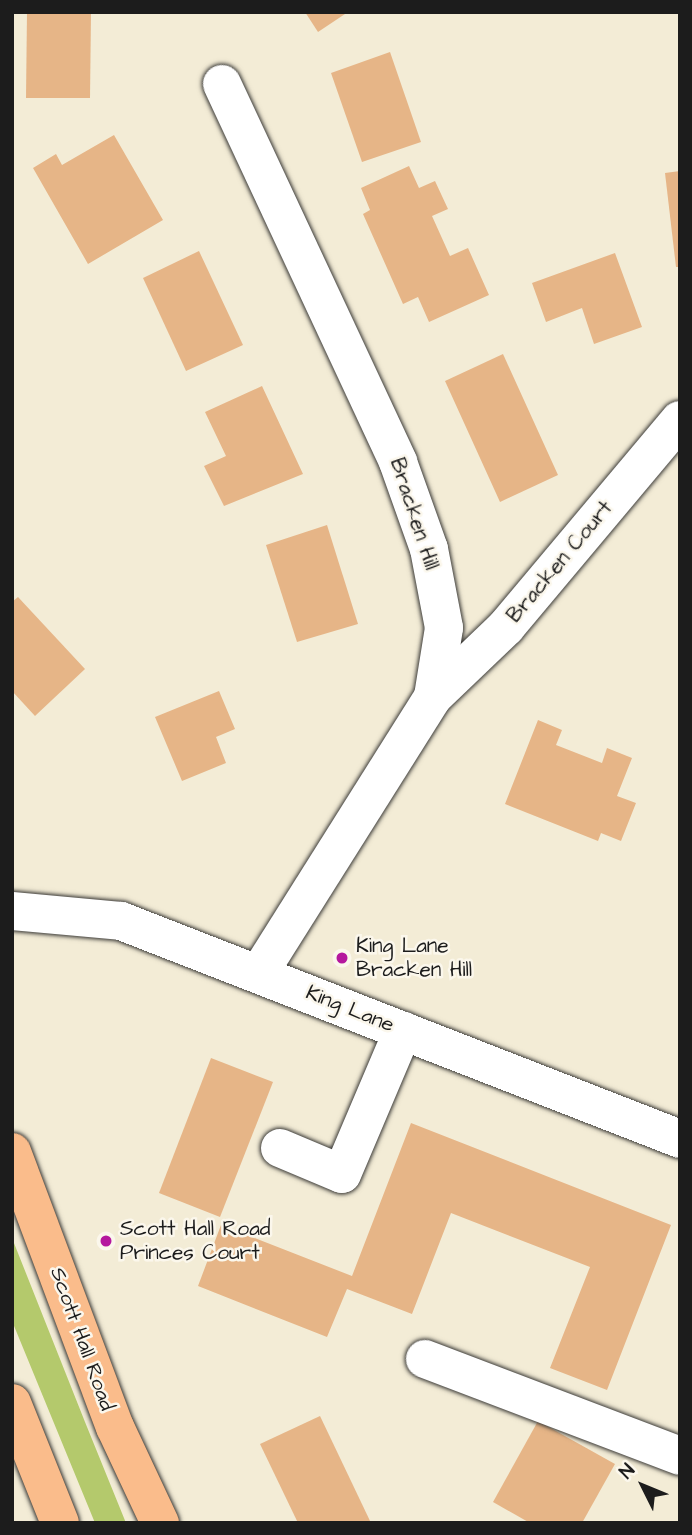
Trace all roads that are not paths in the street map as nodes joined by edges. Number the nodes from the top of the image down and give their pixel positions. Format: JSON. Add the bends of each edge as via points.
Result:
{"nodes":[{"id":1,"x":222,"y":84,"type":"dead end"},
{"id":2,"x":680,"y":421,"type":"edge"},
{"id":3,"x":433,"y":697,"type":"junction"},
{"id":4,"x":12,"y":911,"type":"edge"},
{"id":5,"x":259,"y":973,"type":"junction"},
{"id":6,"x":403,"y":1030,"type":"junction"},
{"id":7,"x":680,"y":1139,"type":"edge"},
{"id":8,"x":280,"y":1148,"type":"dead end"},
{"id":9,"x":12,"y":1152,"type":"edge"},
{"id":10,"x":425,"y":1359,"type":"dead end"},
{"id":11,"x":12,"y":1403,"type":"edge"},
{"id":12,"x":680,"y":1456,"type":"edge"},
{"id":13,"x":61,"y":1523,"type":"edge"},
{"id":14,"x":160,"y":1523,"type":"edge"}],
"edges":[{"from":1,"to":3,"type":"street","name":"Bracken Hill","via":[[398,462],[429,549],[444,628]]},
{"from":2,"to":3,"type":"street","name":"Bracken Court","via":[[506,627]]},
{"from":3,"to":5,"type":"street","name":"Bracken Hill"},
{"from":4,"to":5,"type":"street","name":"King Lane","via":[[121,921]]},
{"from":5,"to":6,"type":"street","name":"King Lane"},
{"from":6,"to":7,"type":"street","name":"King Lane"},
{"from":6,"to":8,"type":"street","via":[[342,1174]]},
{"from":9,"to":14,"type":"highway","name":"Scott Hall Road","via":[[115,1427]]},
{"from":10,"to":12,"type":"street"},
{"from":11,"to":13,"type":"highway"}]}
